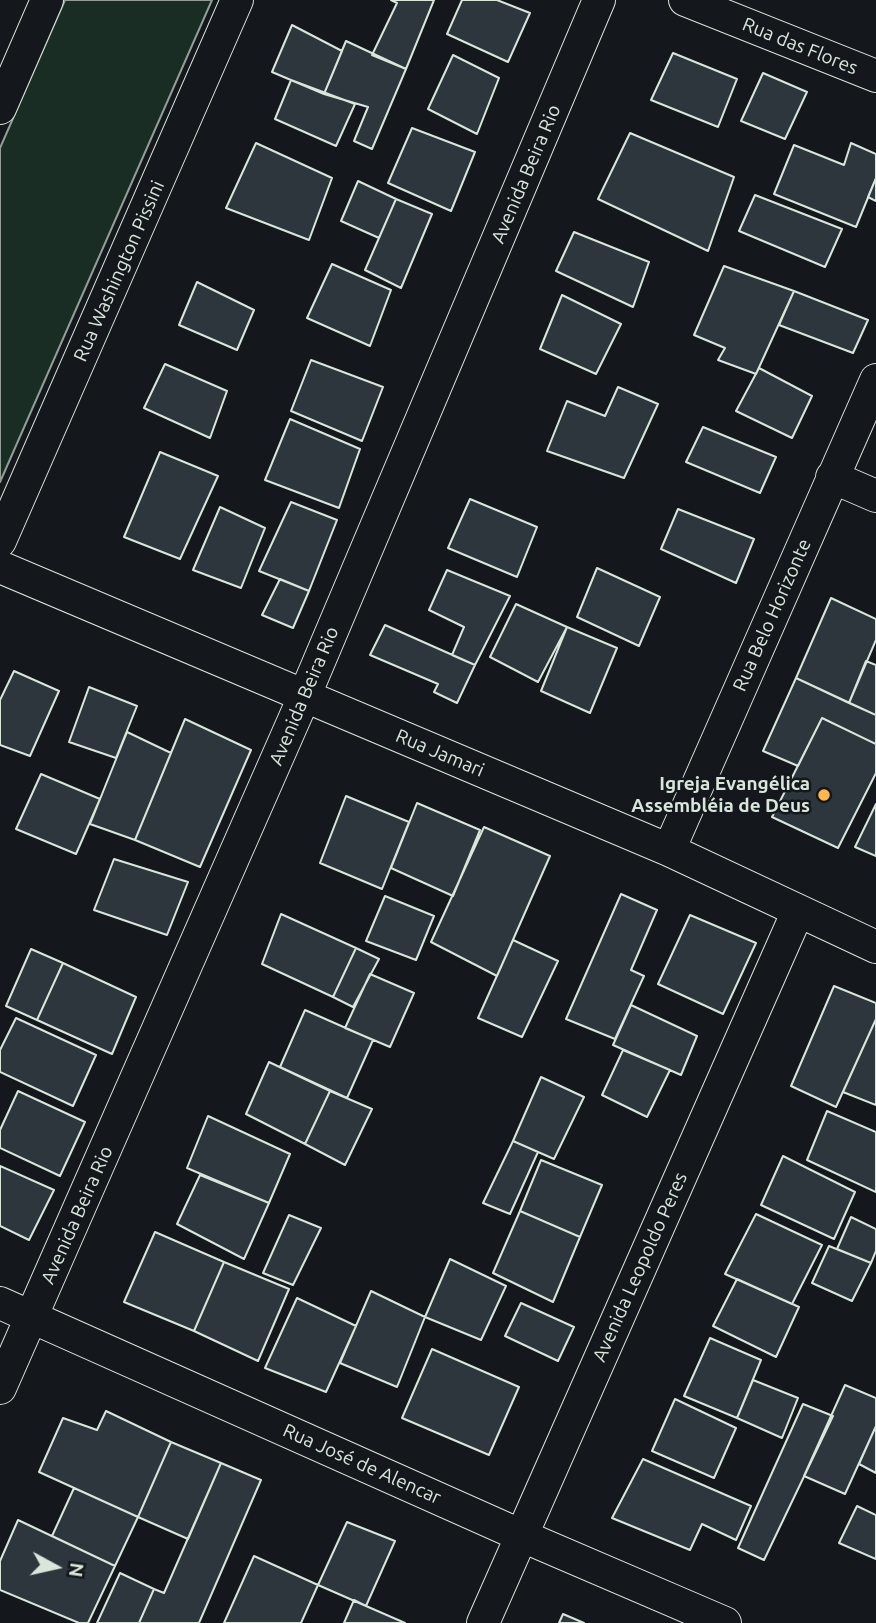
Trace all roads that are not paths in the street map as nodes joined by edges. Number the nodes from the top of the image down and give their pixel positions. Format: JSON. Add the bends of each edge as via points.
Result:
{"nodes":[{"id":1,"x":47,"y":0,"type":"edge"},
{"id":2,"x":237,"y":0,"type":"edge"},
{"id":3,"x":599,"y":0,"type":"edge"},
{"id":4,"x":685,"y":0,"type":"edge"},
{"id":5,"x":876,"y":76,"type":"edge"},
{"id":6,"x":0,"y":108,"type":"edge"},
{"id":7,"x":876,"y":380,"type":"edge"},
{"id":8,"x":832,"y":477,"type":"junction"},
{"id":9,"x":876,"y":496,"type":"edge"},
{"id":10,"x":0,"y":541,"type":"edge"},
{"id":11,"x":0,"y":567,"type":"edge"},
{"id":12,"x":304,"y":696,"type":"junction"},
{"id":13,"x":668,"y":850,"type":"junction"},
{"id":14,"x":798,"y":911,"type":"junction"},
{"id":15,"x":876,"y":947,"type":"edge"},
{"id":16,"x":0,"y":1303,"type":"edge"},
{"id":17,"x":32,"y":1317,"type":"junction"},
{"id":18,"x":0,"y":1388,"type":"edge"},
{"id":19,"x":520,"y":1535,"type":"junction"},
{"id":20,"x":483,"y":1623,"type":"edge"},
{"id":21,"x":725,"y":1623,"type":"edge"}],
"edges":[{"from":1,"to":6,"type":"street"},
{"from":2,"to":10,"type":"street","name":"Rua Washington Pissini"},
{"from":3,"to":12,"type":"street","name":"Avenida Beira Rio"},
{"from":4,"to":5,"type":"street","name":"Rua das Flores"},
{"from":7,"to":8,"type":"street","name":"Rua Belo Horizonte"},
{"from":8,"to":9,"type":"street"},
{"from":8,"to":13,"type":"street","name":"Rua Belo Horizonte"},
{"from":11,"to":12,"type":"street","name":"Rua Jamari"},
{"from":12,"to":13,"type":"street","name":"Rua Jamari"},
{"from":12,"to":17,"type":"street","name":"Avenida Beira Rio"},
{"from":13,"to":14,"type":"street","name":"Rua Jamari"},
{"from":14,"to":15,"type":"street","name":"Rua Jamari"},
{"from":14,"to":19,"type":"street","name":"Avenida Leopoldo Peres"},
{"from":16,"to":17,"type":"street","name":"Rua José de Alencar"},
{"from":17,"to":18,"type":"street","name":"Avenida Beira Rio"},
{"from":17,"to":19,"type":"street","name":"Rua José de Alencar"},
{"from":19,"to":20,"type":"street","name":"Avenida Leopoldo Peres"},
{"from":19,"to":21,"type":"street","name":"Rua José de Alencar"}]}
